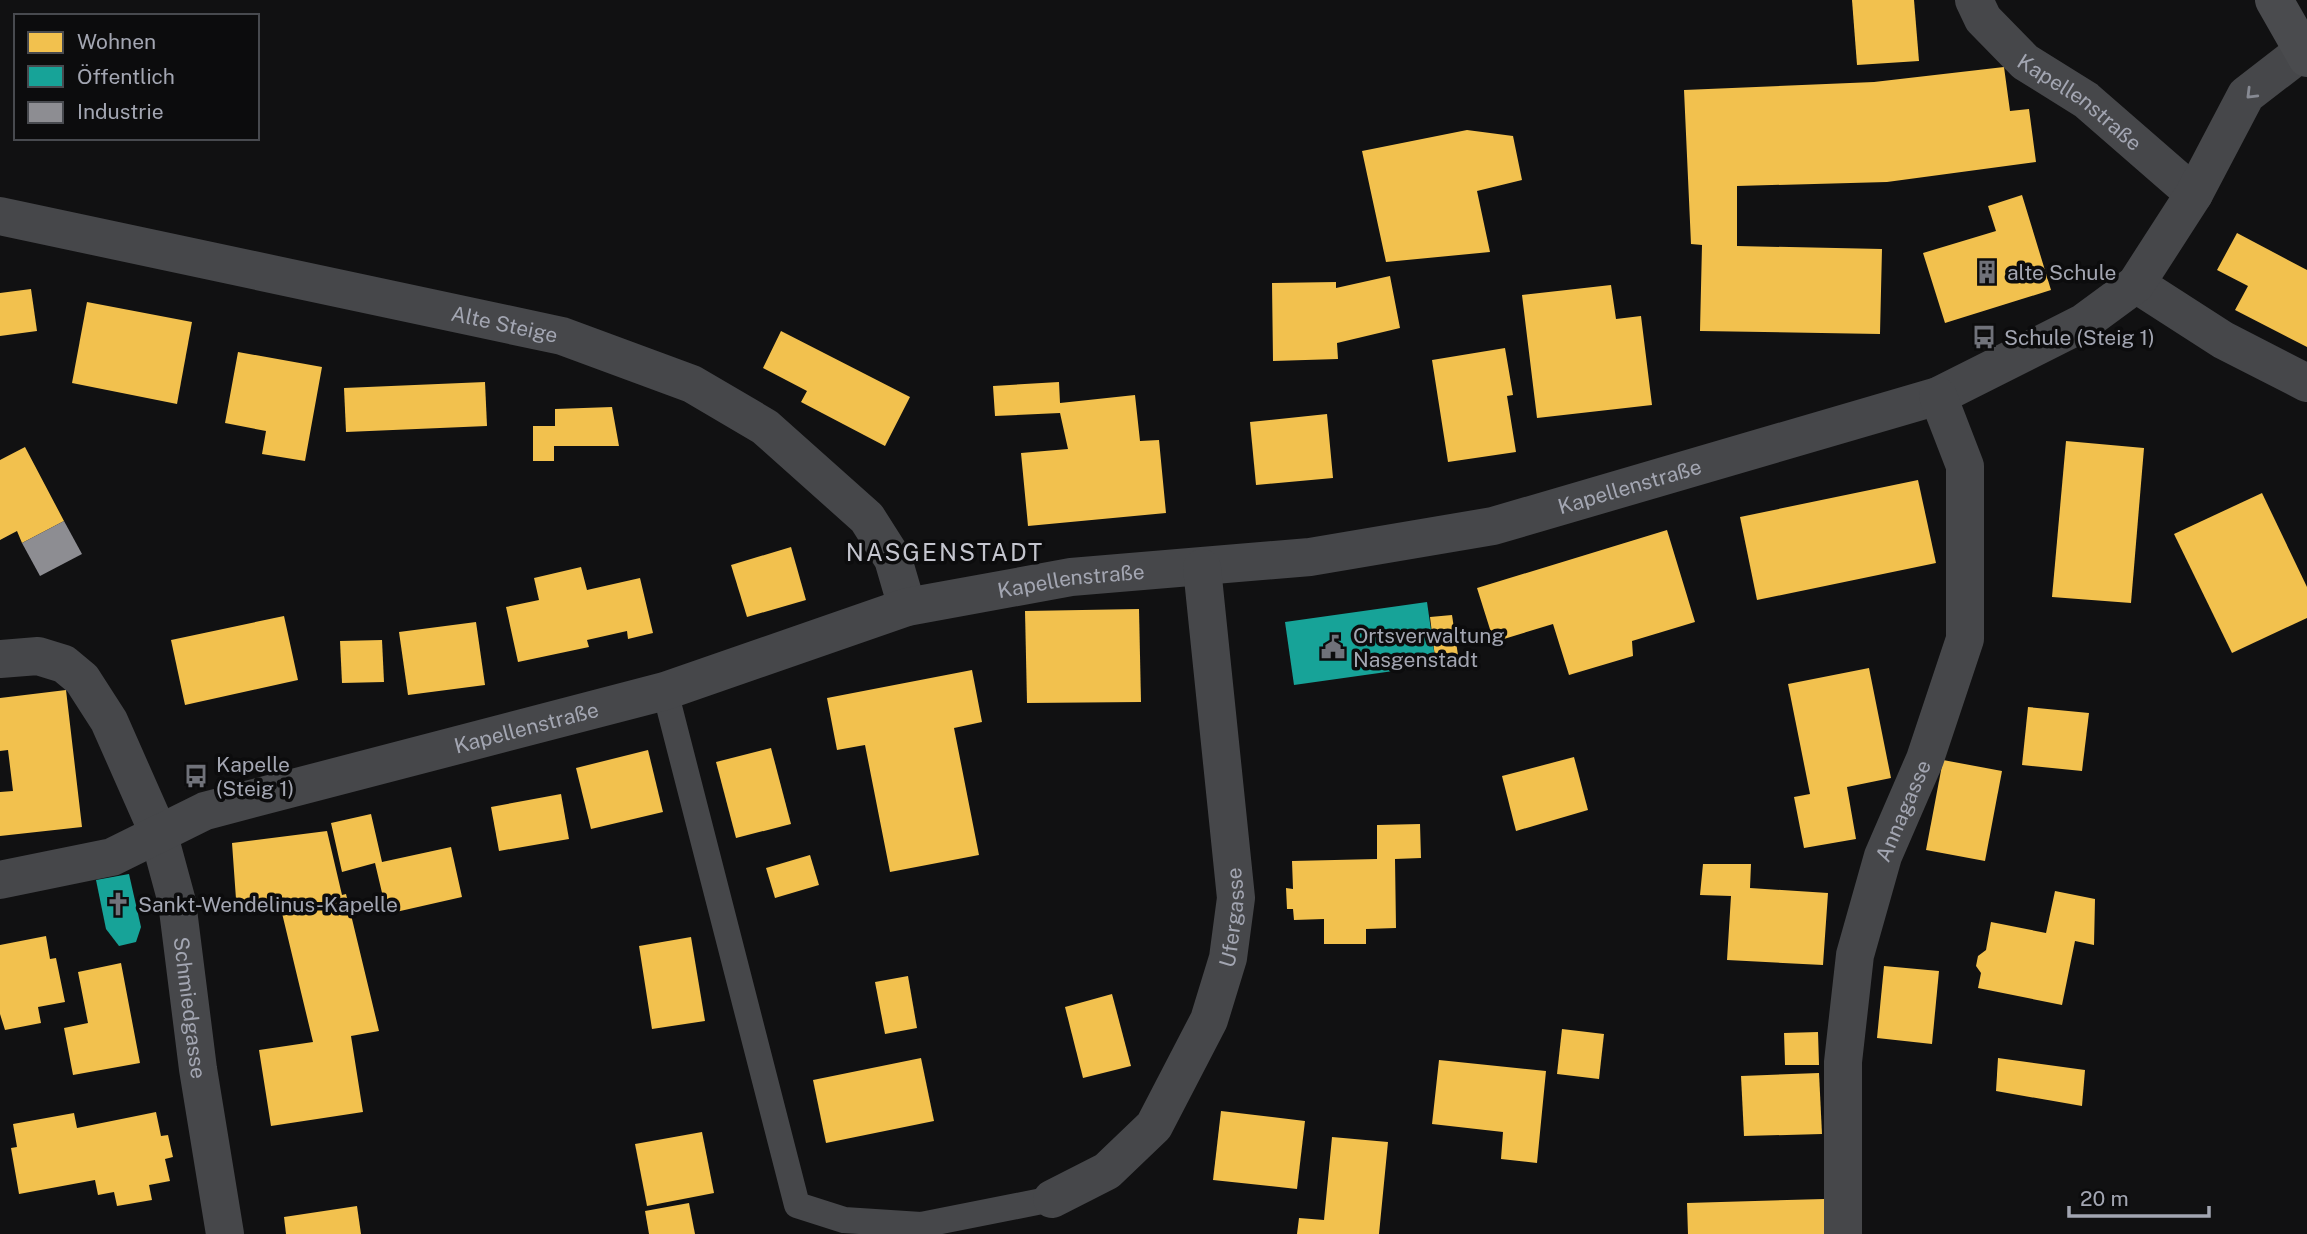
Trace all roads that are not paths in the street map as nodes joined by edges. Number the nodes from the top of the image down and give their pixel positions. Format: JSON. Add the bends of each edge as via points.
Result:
{"nodes":[{"id":1,"x":1974,"y":0,"type":"edge"},
{"id":2,"x":2274,"y":0,"type":"edge"},
{"id":3,"x":2305,"y":54,"type":"edge"},
{"id":4,"x":2194,"y":194,"type":"junction"},
{"id":5,"x":0,"y":216,"type":"edge"},
{"id":6,"x":2136,"y":284,"type":"junction"},
{"id":7,"x":2307,"y":383,"type":"edge"},
{"id":8,"x":1938,"y":396,"type":"junction"},
{"id":9,"x":1202,"y":568,"type":"junction"},
{"id":10,"x":907,"y":607,"type":"junction"},
{"id":11,"x":0,"y":659,"type":"edge"},
{"id":12,"x":665,"y":691,"type":"junction"},
{"id":13,"x":158,"y":832,"type":"junction"},
{"id":14,"x":0,"y":880,"type":"edge"},
{"id":15,"x":1052,"y":1199,"type":"joint"},
{"id":16,"x":225,"y":1234,"type":"edge"},
{"id":17,"x":1843,"y":1234,"type":"edge"}],
"edges":[{"from":1,"to":4,"type":"street","name":"Kapellenstraße","via":[[1983,19],[2025,62],[2086,100]]},
{"from":2,"to":3,"type":"main road"},
{"from":3,"to":4,"type":"street","name":"Kapellenstraße","one_way":true,"via":[[2246,95]]},
{"from":4,"to":6,"type":"street","name":"Kapellenstraße"},
{"from":5,"to":10,"type":"street","name":"Alte Steige","via":[[562,336],[692,384],[765,428],[867,518],[893,559]]},
{"from":6,"to":7,"type":"street","via":[[2223,340]]},
{"from":6,"to":8,"type":"street","name":"Kapellenstraße","via":[[2083,323]]},
{"from":8,"to":9,"type":"street","name":"Kapellenstraße","via":[[1493,526],[1310,556]]},
{"from":8,"to":17,"type":"street","name":"Annagasse","via":[[1965,466],[1965,639],[1925,759],[1883,856],[1855,956],[1843,1062]]},
{"from":9,"to":10,"type":"street","name":"Kapellenstraße","via":[[1071,577]]},
{"from":9,"to":15,"type":"street","name":"Ufergasse","via":[[1236,898],[1228,958],[1209,1020],[1154,1126],[1107,1171]]},
{"from":10,"to":12,"type":"street","name":"Kapellenstraße"},
{"from":11,"to":13,"type":"street","name":"Schmiedgasse","via":[[38,656],[64,664],[82,680],[109,721]]},
{"from":12,"to":13,"type":"street","name":"Kapellenstraße","via":[[205,811]]},
{"from":12,"to":15,"type":"lane","via":[[797,1205],[844,1220],[921,1224]]},
{"from":13,"to":14,"type":"street","name":"Kapellenstraße","via":[[112,857]]},
{"from":13,"to":16,"type":"street","name":"Schmiedgasse","via":[[177,902]]}]}
